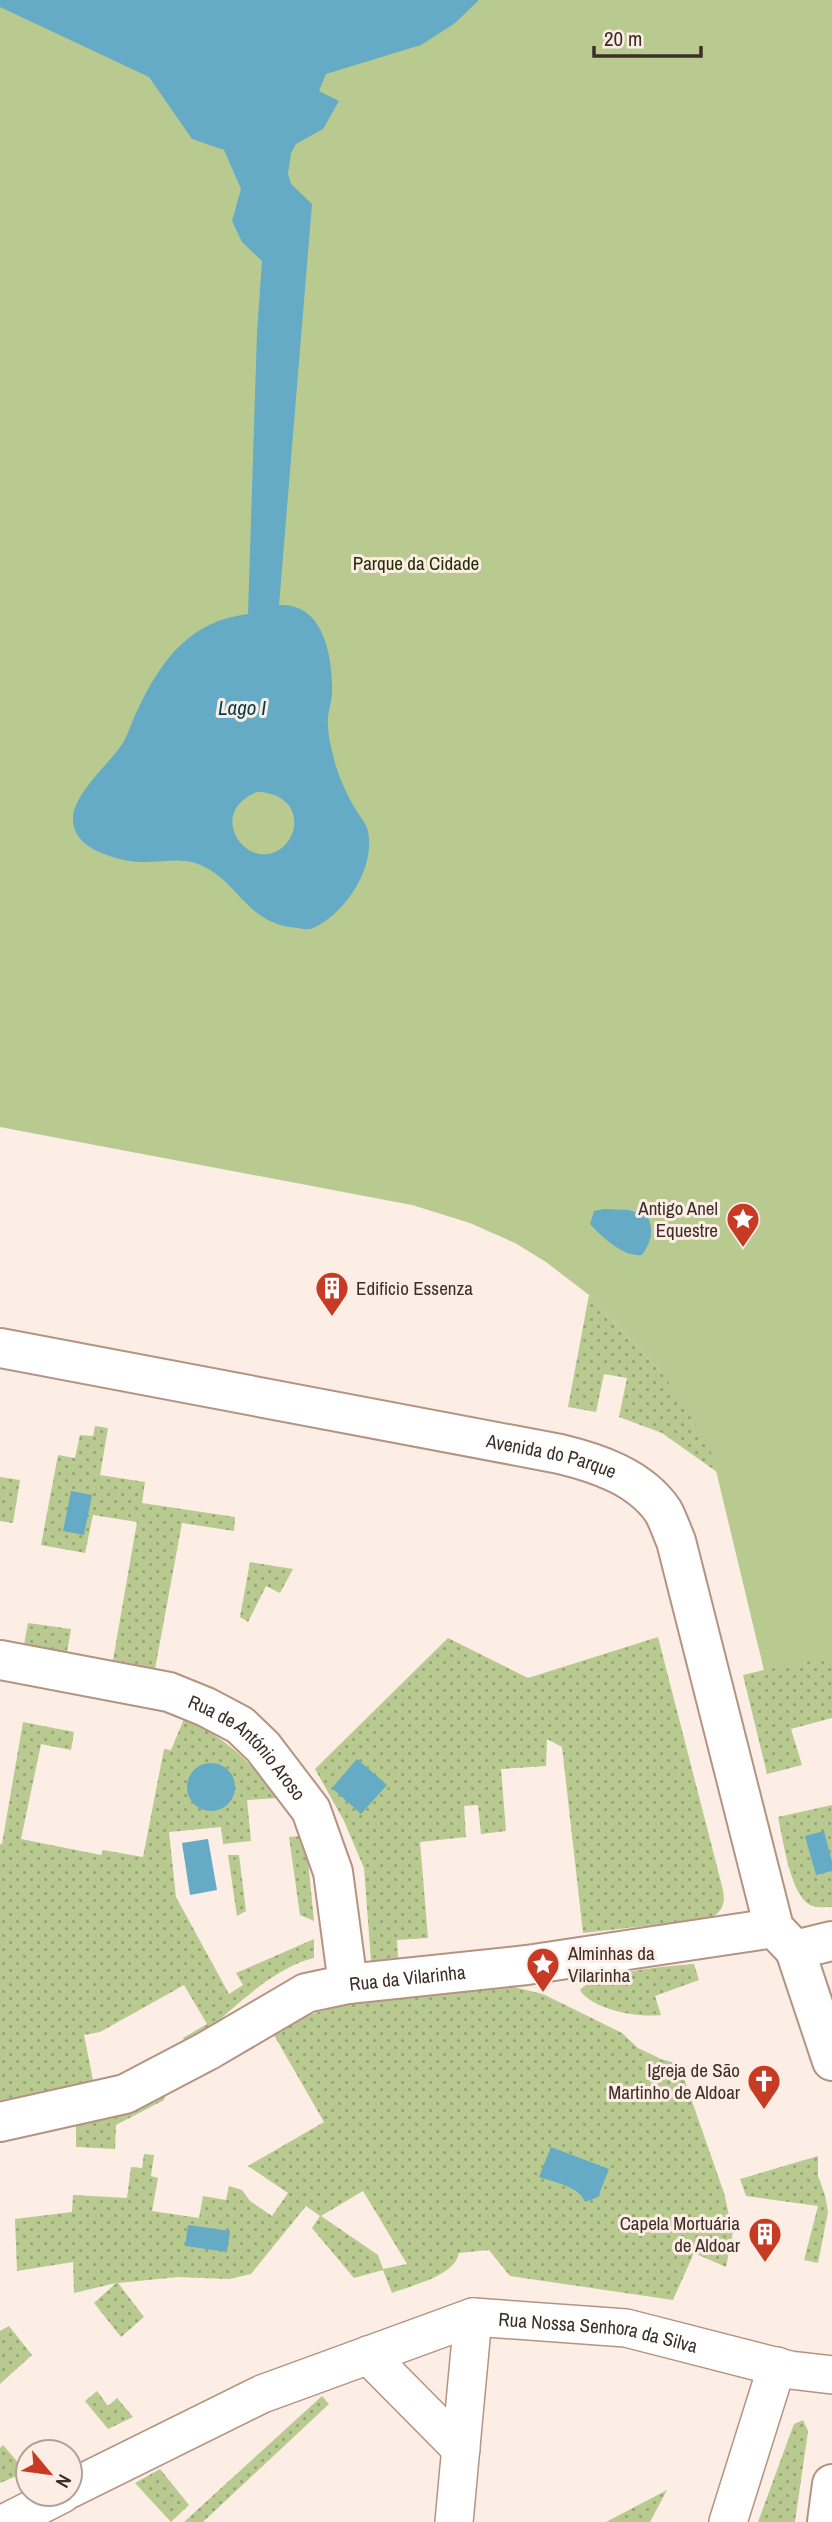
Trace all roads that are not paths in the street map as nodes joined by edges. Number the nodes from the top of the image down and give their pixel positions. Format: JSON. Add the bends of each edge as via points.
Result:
{"nodes":[{"id":1,"x":0,"y":1348,"type":"edge"},
{"id":2,"x":0,"y":1660,"type":"edge"},
{"id":3,"x":785,"y":1939,"type":"junction"},
{"id":4,"x":832,"y":1941,"type":"edge"},
{"id":5,"x":348,"y":1984,"type":"junction"},
{"id":6,"x":832,"y":2061,"type":"edge"},
{"id":7,"x":0,"y":2122,"type":"edge"},
{"id":8,"x":473,"y":2317,"type":"junction"},
{"id":9,"x":368,"y":2355,"type":"junction"},
{"id":10,"x":777,"y":2366,"type":"junction"},
{"id":11,"x":832,"y":2375,"type":"edge"},
{"id":12,"x":461,"y":2449,"type":"junction"},
{"id":13,"x":84,"y":2482,"type":"edge"},
{"id":14,"x":832,"y":2484,"type":"edge"},
{"id":15,"x":34,"y":2508,"type":"edge"},
{"id":16,"x":7,"y":2522,"type":"edge"},
{"id":17,"x":454,"y":2522,"type":"edge"},
{"id":18,"x":728,"y":2522,"type":"edge"},
{"id":19,"x":827,"y":2522,"type":"edge"}],
"edges":[{"from":1,"to":3,"type":"street","name":"Avenida do Parque","via":[[559,1454],[611,1470],[639,1487],[663,1511],[676,1541]]},
{"from":2,"to":5,"type":"street","name":"Rua de António Aroso","via":[[169,1692],[240,1725],[263,1747],[311,1810],[334,1872]]},
{"from":3,"to":4,"type":"street","name":"Rua da Vilarinha"},
{"from":3,"to":5,"type":"street","name":"Rua da Vilarinha"},
{"from":3,"to":6,"type":"street","name":"Avenida do Parque"},
{"from":5,"to":7,"type":"street","name":"Rua da Vilarinha","via":[[306,1993],[125,2094]]},
{"from":8,"to":9,"type":"street","name":"Rua Nossa Senhora da Silva"},
{"from":8,"to":10,"type":"street","name":"Rua Nossa Senhora da Silva","via":[[626,2328]]},
{"from":8,"to":12,"type":"street"},
{"from":9,"to":12,"type":"street"},
{"from":9,"to":13,"type":"street","name":"Rua Nossa Senhora da Silva","via":[[262,2394]]},
{"from":10,"to":11,"type":"street","name":"Rua Nossa Senhora da Silva"},
{"from":10,"to":18,"type":"street"},
{"from":12,"to":17,"type":"street"},
{"from":14,"to":19,"type":"street"},
{"from":15,"to":16,"type":"street"}]}
